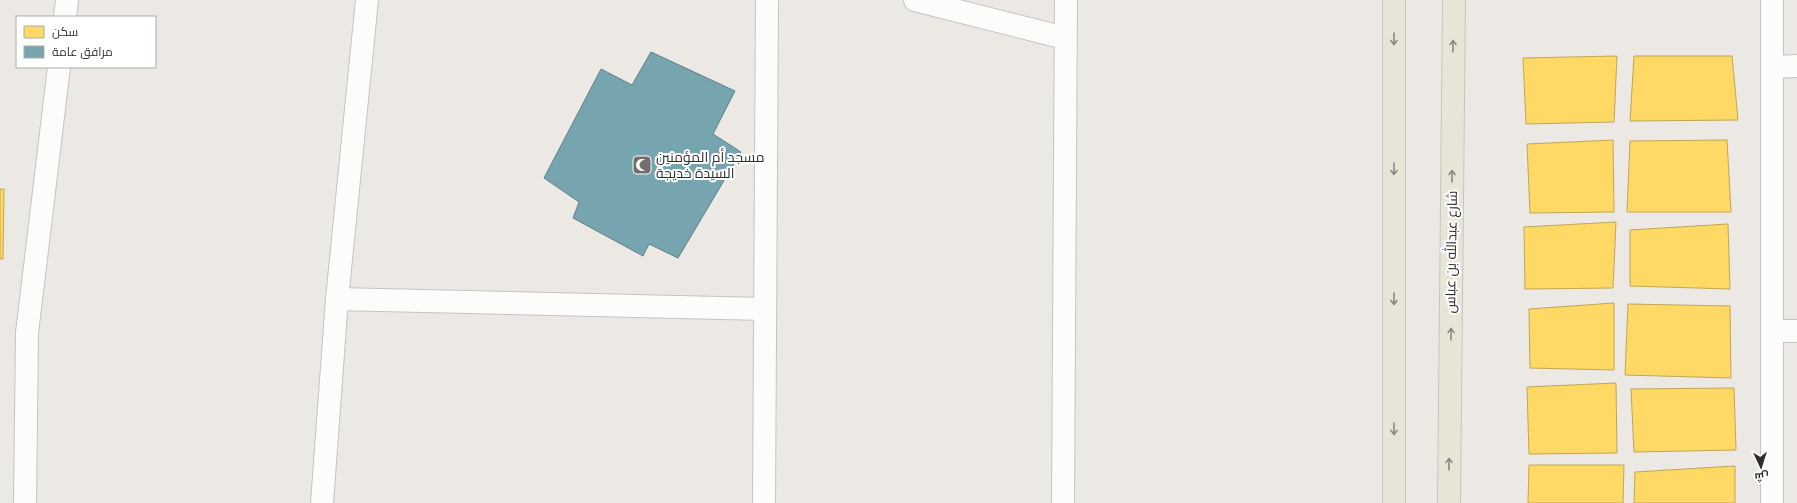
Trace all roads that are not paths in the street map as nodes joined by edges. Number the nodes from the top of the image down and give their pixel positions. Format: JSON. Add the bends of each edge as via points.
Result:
{"nodes":[{"id":1,"x":67,"y":0,"type":"edge"},
{"id":2,"x":367,"y":0,"type":"edge"},
{"id":3,"x":766,"y":0,"type":"edge"},
{"id":4,"x":915,"y":0,"type":"edge"},
{"id":5,"x":1066,"y":0,"type":"edge"},
{"id":6,"x":1394,"y":0,"type":"edge"},
{"id":7,"x":1454,"y":0,"type":"edge"},
{"id":8,"x":1772,"y":0,"type":"edge"},
{"id":9,"x":65,"y":16,"type":"edge"},
{"id":10,"x":1065,"y":38,"type":"junction"},
{"id":11,"x":1797,"y":66,"type":"edge"},
{"id":12,"x":1772,"y":67,"type":"junction"},
{"id":13,"x":59,"y":68,"type":"edge"},
{"id":14,"x":338,"y":299,"type":"junction"},
{"id":15,"x":764,"y":309,"type":"junction"},
{"id":16,"x":1797,"y":330,"type":"edge"},
{"id":17,"x":1772,"y":331,"type":"junction"},
{"id":18,"x":25,"y":503,"type":"edge"},
{"id":19,"x":322,"y":503,"type":"edge"},
{"id":20,"x":764,"y":503,"type":"edge"},
{"id":21,"x":1063,"y":503,"type":"edge"},
{"id":22,"x":1394,"y":503,"type":"edge"},
{"id":23,"x":1449,"y":503,"type":"edge"},
{"id":24,"x":1772,"y":503,"type":"edge"}],
"edges":[{"from":1,"to":9,"type":"street"},
{"from":2,"to":14,"type":"street"},
{"from":3,"to":15,"type":"street"},
{"from":4,"to":10,"type":"street"},
{"from":5,"to":10,"type":"street"},
{"from":6,"to":22,"type":"main road","one_way":true},
{"from":23,"to":7,"type":"main road","name":"شارع عبدالله بن عباس","one_way":true},
{"from":8,"to":12,"type":"street"},
{"from":10,"to":21,"type":"street"},
{"from":11,"to":12,"type":"street"},
{"from":12,"to":17,"type":"street"},
{"from":13,"to":18,"type":"street","via":[[28,333]]},
{"from":14,"to":15,"type":"street"},
{"from":14,"to":19,"type":"street"},
{"from":15,"to":20,"type":"street"},
{"from":16,"to":17,"type":"street"},
{"from":17,"to":24,"type":"street"}]}
